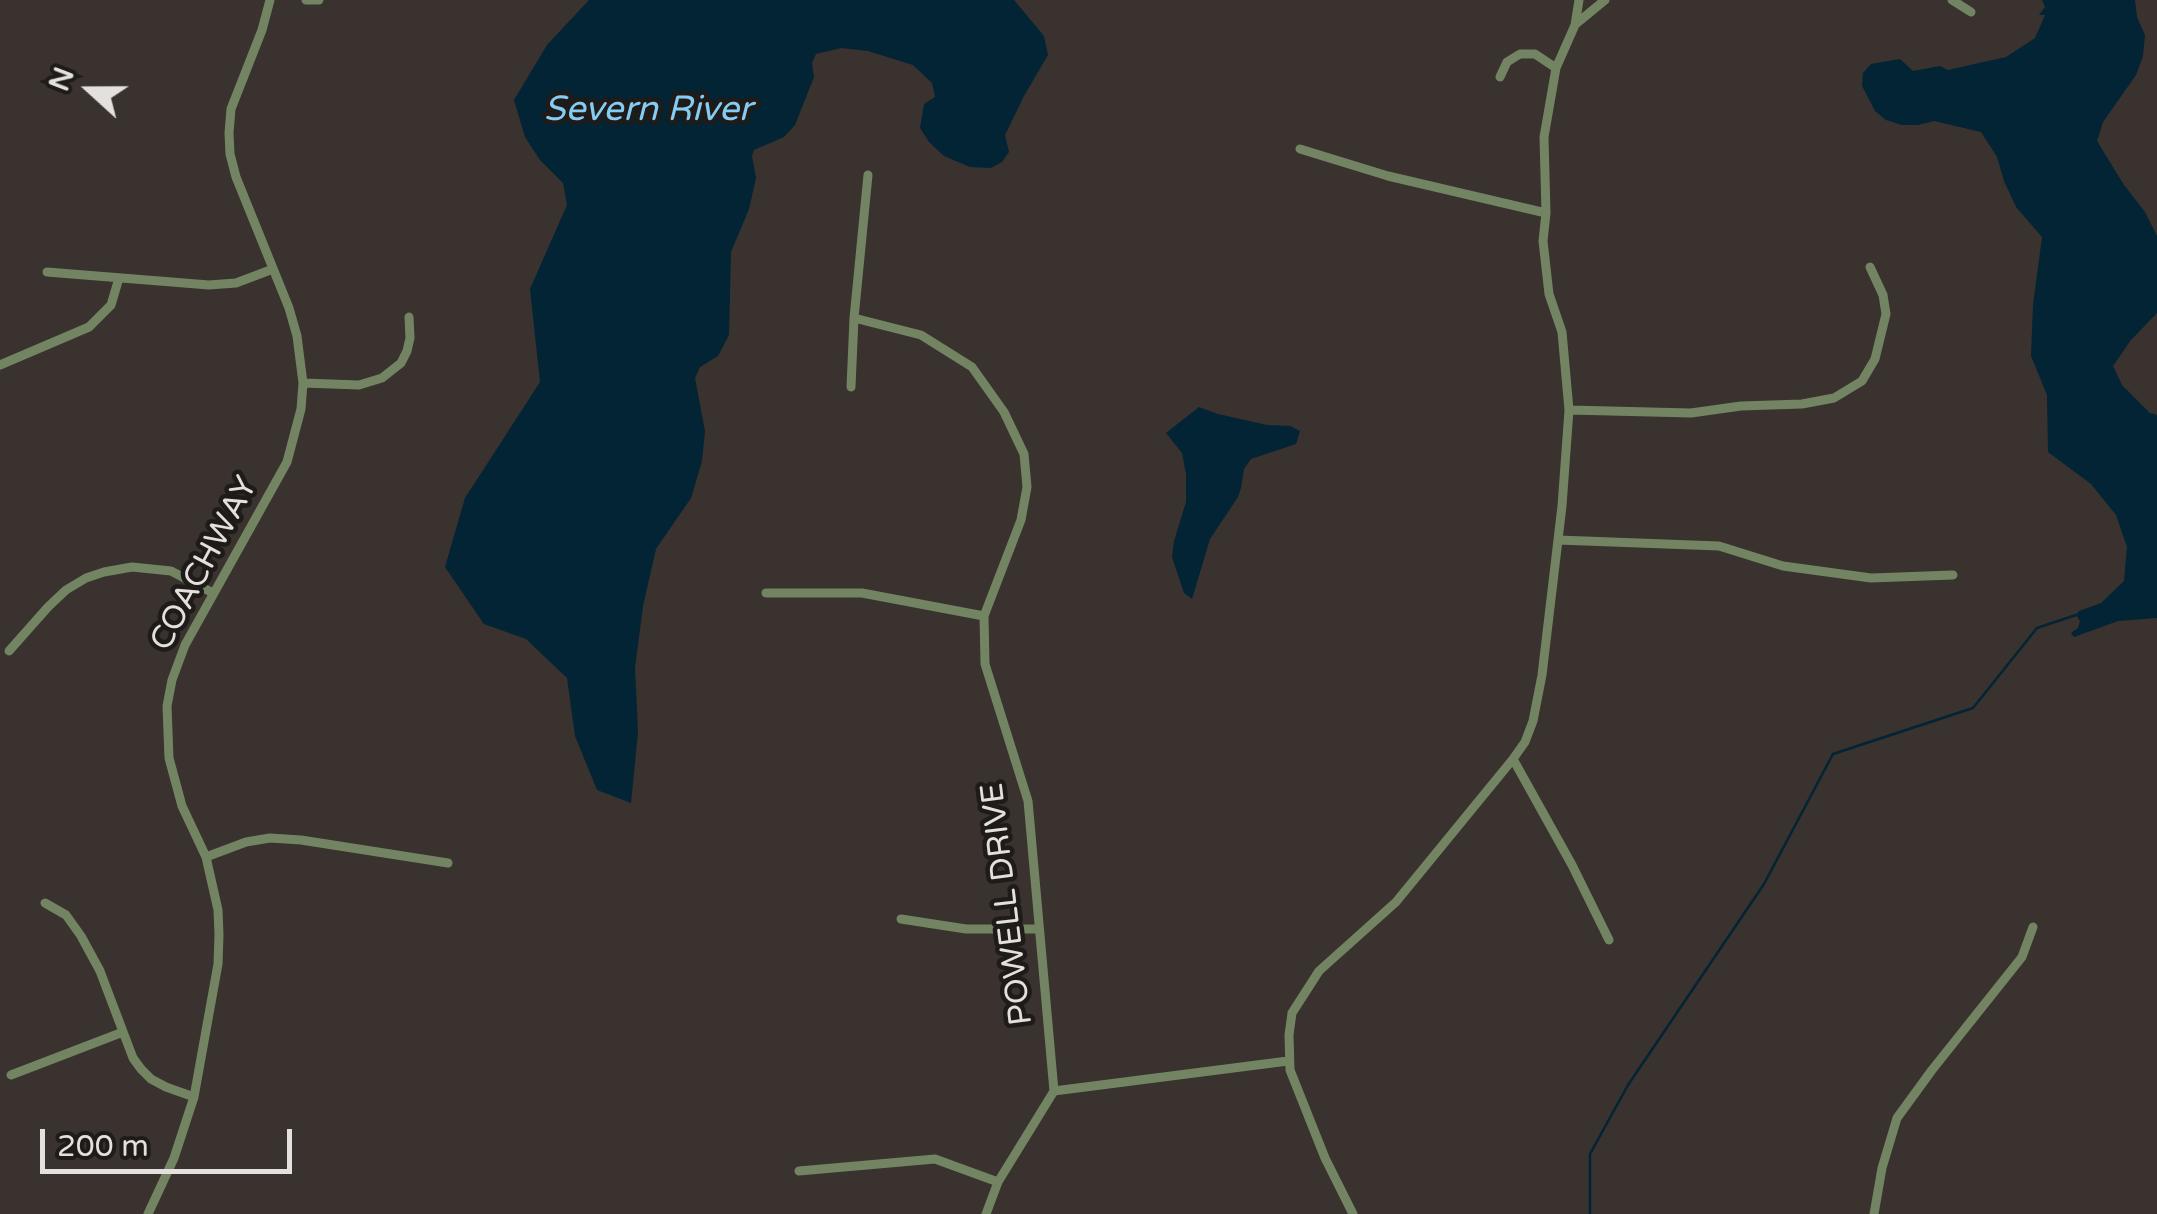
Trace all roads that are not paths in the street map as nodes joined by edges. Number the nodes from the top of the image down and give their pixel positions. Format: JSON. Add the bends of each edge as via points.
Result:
{"nodes":[{"id":1,"x":270,"y":0,"type":"edge"},
{"id":2,"x":306,"y":0,"type":"edge"},
{"id":3,"x":319,"y":0,"type":"edge"},
{"id":4,"x":1579,"y":0,"type":"edge"},
{"id":5,"x":1605,"y":0,"type":"edge"},
{"id":6,"x":1952,"y":0,"type":"edge"},
{"id":7,"x":1971,"y":12,"type":"dead end"},
{"id":8,"x":1576,"y":25,"type":"junction"},
{"id":9,"x":1556,"y":68,"type":"junction"},
{"id":10,"x":1500,"y":77,"type":"dead end"},
{"id":11,"x":1300,"y":149,"type":"dead end"},
{"id":12,"x":868,"y":175,"type":"dead end"},
{"id":13,"x":1546,"y":213,"type":"junction"},
{"id":14,"x":1870,"y":268,"type":"dead end"},
{"id":15,"x":273,"y":269,"type":"junction"},
{"id":16,"x":47,"y":272,"type":"dead end"},
{"id":17,"x":119,"y":278,"type":"junction"},
{"id":18,"x":408,"y":317,"type":"dead end"},
{"id":19,"x":854,"y":318,"type":"junction"},
{"id":20,"x":0,"y":365,"type":"edge"},
{"id":21,"x":303,"y":383,"type":"junction"},
{"id":22,"x":851,"y":387,"type":"dead end"},
{"id":23,"x":1569,"y":410,"type":"junction"},
{"id":24,"x":1558,"y":540,"type":"junction"},
{"id":25,"x":1953,"y":575,"type":"dead end"},
{"id":26,"x":766,"y":593,"type":"dead end"},
{"id":27,"x":213,"y":594,"type":"junction"},
{"id":28,"x":984,"y":616,"type":"junction"},
{"id":29,"x":9,"y":651,"type":"dead end"},
{"id":30,"x":1514,"y":759,"type":"junction"},
{"id":31,"x":206,"y":857,"type":"junction"},
{"id":32,"x":448,"y":863,"type":"dead end"},
{"id":33,"x":45,"y":904,"type":"dead end"},
{"id":34,"x":901,"y":919,"type":"dead end"},
{"id":35,"x":2033,"y":927,"type":"dead end"},
{"id":36,"x":1038,"y":930,"type":"junction"},
{"id":37,"x":1609,"y":940,"type":"dead end"},
{"id":38,"x":123,"y":1032,"type":"junction"},
{"id":39,"x":1288,"y":1061,"type":"junction"},
{"id":40,"x":11,"y":1076,"type":"dead end"},
{"id":41,"x":1054,"y":1091,"type":"junction"},
{"id":42,"x":194,"y":1097,"type":"junction"},
{"id":43,"x":799,"y":1171,"type":"dead end"},
{"id":44,"x":998,"y":1182,"type":"junction"},
{"id":45,"x":148,"y":1214,"type":"edge"},
{"id":46,"x":986,"y":1214,"type":"edge"},
{"id":47,"x":1353,"y":1214,"type":"edge"},
{"id":48,"x":1874,"y":1214,"type":"edge"}],
"edges":[{"from":1,"to":15,"type":"street","name":"COACHWAY","via":[[229,133],[236,176]]},
{"from":2,"to":3,"type":"street"},
{"from":4,"to":8,"type":"street"},
{"from":5,"to":8,"type":"street"},
{"from":6,"to":7,"type":"street"},
{"from":8,"to":9,"type":"street"},
{"from":9,"to":10,"type":"street","via":[[1535,54],[1520,54],[1506,62]]},
{"from":9,"to":13,"type":"street","via":[[1544,137]]},
{"from":11,"to":13,"type":"street"},
{"from":12,"to":19,"type":"street"},
{"from":13,"to":23,"type":"street","via":[[1549,294],[1562,332]]},
{"from":14,"to":23,"type":"street","via":[[1886,314],[1875,358],[1862,381],[1834,398],[1691,413]]},
{"from":15,"to":17,"type":"street","via":[[224,284]]},
{"from":15,"to":21,"type":"street","name":"COACHWAY","via":[[298,336]]},
{"from":16,"to":17,"type":"street"},
{"from":17,"to":20,"type":"street","via":[[112,305],[89,327]]},
{"from":18,"to":21,"type":"street","via":[[407,351],[382,378],[359,385]]},
{"from":19,"to":22,"type":"street"},
{"from":19,"to":28,"type":"street","name":"POWELL DRIVE","via":[[921,335],[972,367],[1024,454],[1022,520]]},
{"from":21,"to":27,"type":"street","name":"COACHWAY","via":[[286,462]]},
{"from":23,"to":24,"type":"street"},
{"from":24,"to":25,"type":"street","via":[[1719,546],[1783,566],[1871,578]]},
{"from":24,"to":30,"type":"street","via":[[1533,721]]},
{"from":26,"to":28,"type":"street","via":[[862,593]]},
{"from":27,"to":29,"type":"street","via":[[171,572],[104,572],[66,590]]},
{"from":27,"to":31,"type":"street","name":"COACHWAY","via":[[172,680],[166,726],[182,806]]},
{"from":28,"to":36,"type":"street","name":"POWELL DRIVE","via":[[985,664],[1028,800]]},
{"from":30,"to":37,"type":"street"},
{"from":30,"to":39,"type":"street","via":[[1396,902],[1320,970],[1292,1014]]},
{"from":31,"to":32,"type":"street","via":[[270,838]]},
{"from":31,"to":42,"type":"street","name":"COACHWAY","via":[[220,935]]},
{"from":33,"to":38,"type":"street","via":[[66,915],[80,936]]},
{"from":34,"to":36,"type":"street"},
{"from":35,"to":48,"type":"street","via":[[2022,957],[1897,1118]]},
{"from":36,"to":41,"type":"street","name":"POWELL DRIVE"},
{"from":38,"to":40,"type":"street"},
{"from":38,"to":42,"type":"street","via":[[151,1079]]},
{"from":39,"to":41,"type":"street"},
{"from":39,"to":47,"type":"street"},
{"from":41,"to":44,"type":"street"},
{"from":42,"to":45,"type":"street","name":"COACHWAY"},
{"from":43,"to":44,"type":"street","via":[[934,1159]]},
{"from":44,"to":46,"type":"street"}]}
